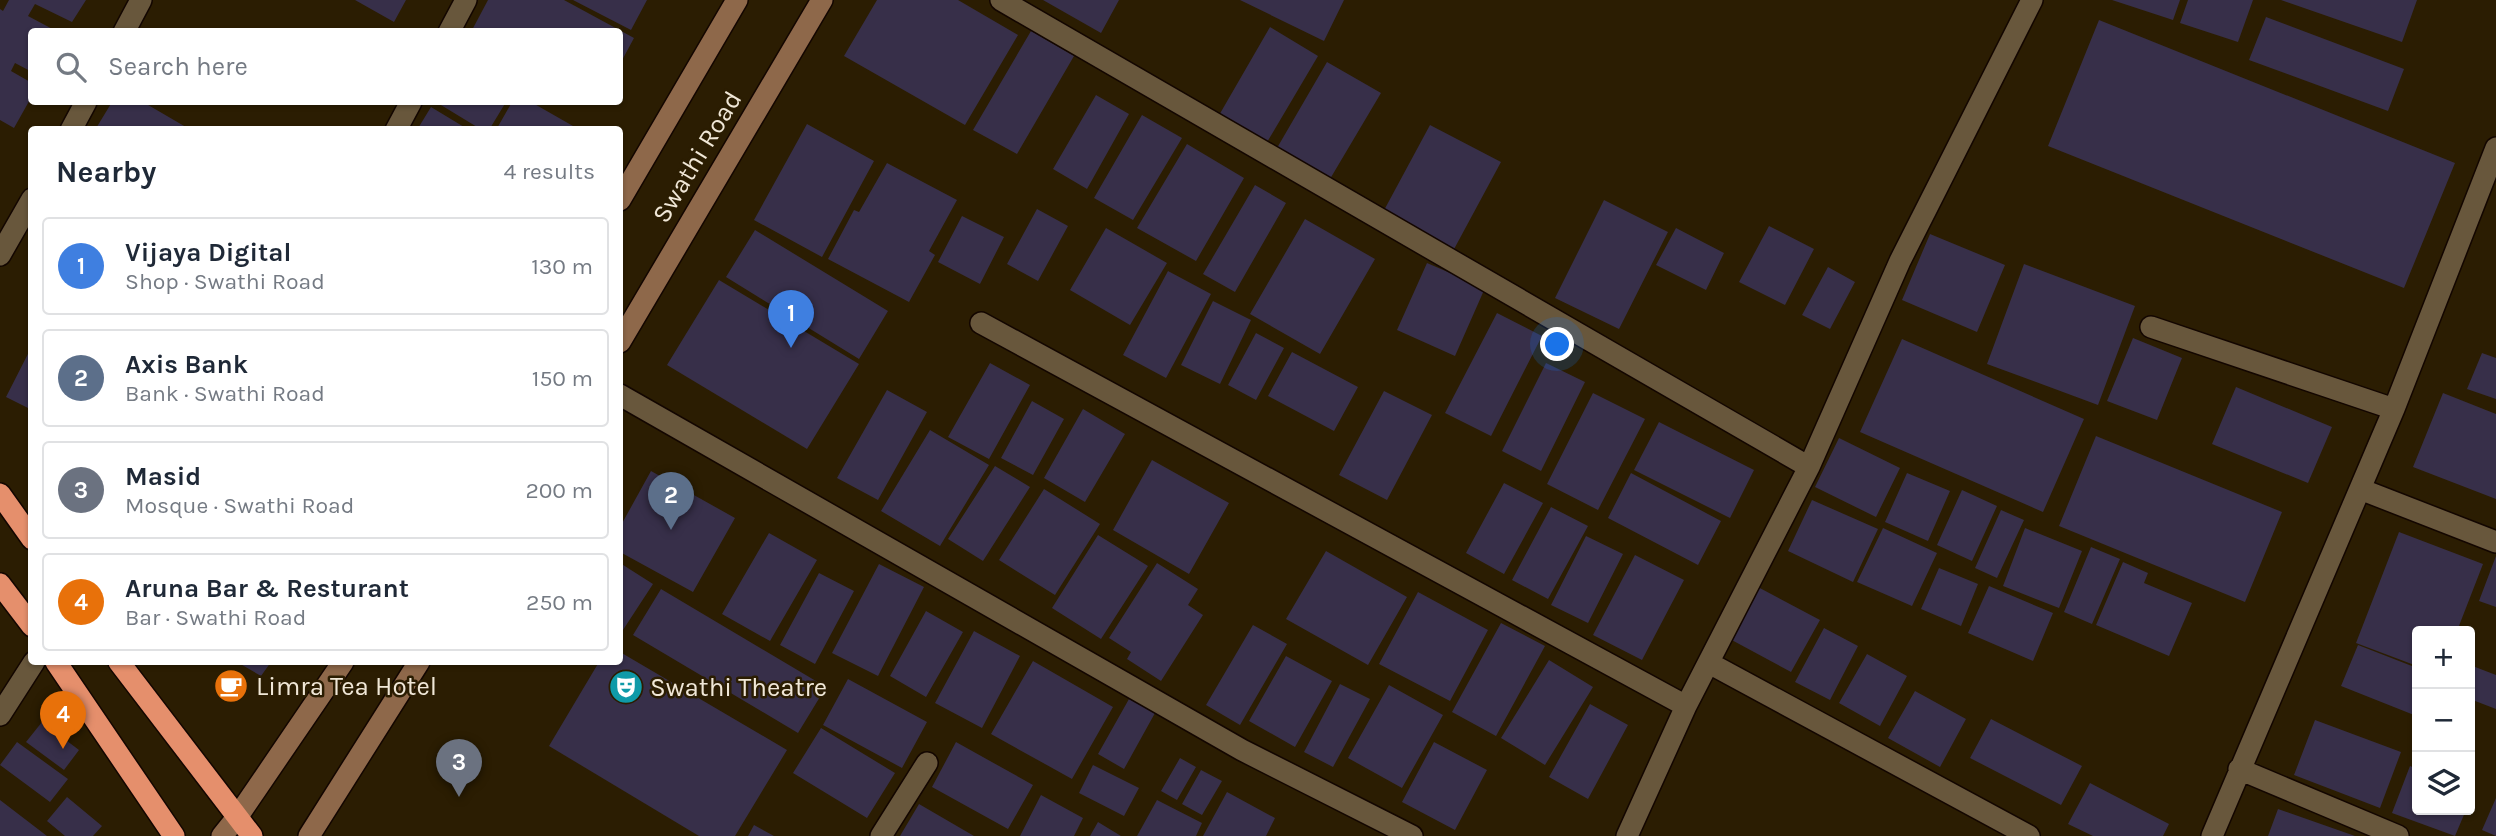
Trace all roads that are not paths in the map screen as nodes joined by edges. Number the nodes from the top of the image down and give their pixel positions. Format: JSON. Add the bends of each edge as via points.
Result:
{"nodes":[{"id":1,"x":141,"y":0,"type":"edge"},
{"id":2,"x":466,"y":0,"type":"edge"},
{"id":3,"x":737,"y":0,"type":"edge"},
{"id":4,"x":822,"y":0,"type":"edge"},
{"id":5,"x":1001,"y":0,"type":"edge"},
{"id":6,"x":2032,"y":0,"type":"edge"},
{"id":7,"x":126,"y":28,"type":"edge"},
{"id":8,"x":451,"y":28,"type":"edge"},
{"id":9,"x":84,"y":105,"type":"edge"},
{"id":10,"x":409,"y":105,"type":"edge"},
{"id":11,"x":73,"y":126,"type":"edge"},
{"id":12,"x":398,"y":126,"type":"edge"},
{"id":13,"x":2496,"y":148,"type":"edge"},
{"id":14,"x":623,"y":195,"type":"edge"},
{"id":15,"x":28,"y":206,"type":"edge"},
{"id":16,"x":0,"y":255,"type":"edge"},
{"id":17,"x":981,"y":323,"type":"dead end"},
{"id":18,"x":2151,"y":327,"type":"dead end"},
{"id":19,"x":623,"y":337,"type":"edge"},
{"id":20,"x":623,"y":397,"type":"edge"},
{"id":21,"x":2394,"y":409,"type":"junction"},
{"id":22,"x":1810,"y":467,"type":"junction"},
{"id":23,"x":2360,"y":489,"type":"junction"},
{"id":24,"x":0,"y":494,"type":"edge"},
{"id":25,"x":28,"y":533,"type":"edge"},
{"id":26,"x":2496,"y":542,"type":"edge"},
{"id":27,"x":0,"y":584,"type":"edge"},
{"id":28,"x":28,"y":621,"type":"edge"},
{"id":29,"x":1710,"y":663,"type":"junction"},
{"id":30,"x":32,"y":665,"type":"edge"},
{"id":31,"x":58,"y":665,"type":"edge"},
{"id":32,"x":122,"y":665,"type":"edge"},
{"id":33,"x":341,"y":665,"type":"edge"},
{"id":34,"x":417,"y":665,"type":"edge"},
{"id":35,"x":1686,"y":706,"type":"junction"},
{"id":36,"x":0,"y":715,"type":"edge"},
{"id":37,"x":927,"y":763,"type":"dead end"},
{"id":38,"x":2239,"y":769,"type":"junction"},
{"id":39,"x":238,"y":816,"type":"junction"},
{"id":40,"x":174,"y":836,"type":"edge"},
{"id":41,"x":222,"y":836,"type":"edge"},
{"id":42,"x":252,"y":836,"type":"edge"},
{"id":43,"x":309,"y":836,"type":"edge"},
{"id":44,"x":881,"y":836,"type":"edge"},
{"id":45,"x":1412,"y":836,"type":"edge"},
{"id":46,"x":1627,"y":836,"type":"edge"},
{"id":47,"x":2029,"y":836,"type":"edge"},
{"id":48,"x":2212,"y":836,"type":"edge"},
{"id":49,"x":2398,"y":836,"type":"edge"}],
"edges":[{"from":1,"to":7,"type":"street"},
{"from":2,"to":8,"type":"street"},
{"from":3,"to":14,"type":"street","name":"Swathi Road"},
{"from":4,"to":19,"type":"street","name":"Swathi Road"},
{"from":5,"to":22,"type":"street"},
{"from":6,"to":22,"type":"street","via":[[1900,261]]},
{"from":9,"to":11,"type":"street"},
{"from":10,"to":12,"type":"street"},
{"from":13,"to":21,"type":"street"},
{"from":15,"to":16,"type":"street"},
{"from":17,"to":35,"type":"street"},
{"from":18,"to":21,"type":"street"},
{"from":20,"to":45,"type":"street","via":[[1242,750]]},
{"from":21,"to":23,"type":"street"},
{"from":22,"to":29,"type":"street"},
{"from":23,"to":26,"type":"street"},
{"from":23,"to":38,"type":"street"},
{"from":24,"to":25,"type":"highway"},
{"from":27,"to":28,"type":"highway"},
{"from":29,"to":35,"type":"street"},
{"from":29,"to":47,"type":"street"},
{"from":30,"to":36,"type":"street"},
{"from":31,"to":40,"type":"highway"},
{"from":32,"to":39,"type":"highway"},
{"from":33,"to":39,"type":"street"},
{"from":34,"to":43,"type":"street"},
{"from":35,"to":46,"type":"street"},
{"from":37,"to":44,"type":"street"},
{"from":38,"to":48,"type":"street"},
{"from":38,"to":49,"type":"street"},
{"from":39,"to":41,"type":"street"},
{"from":39,"to":42,"type":"highway"}]}
